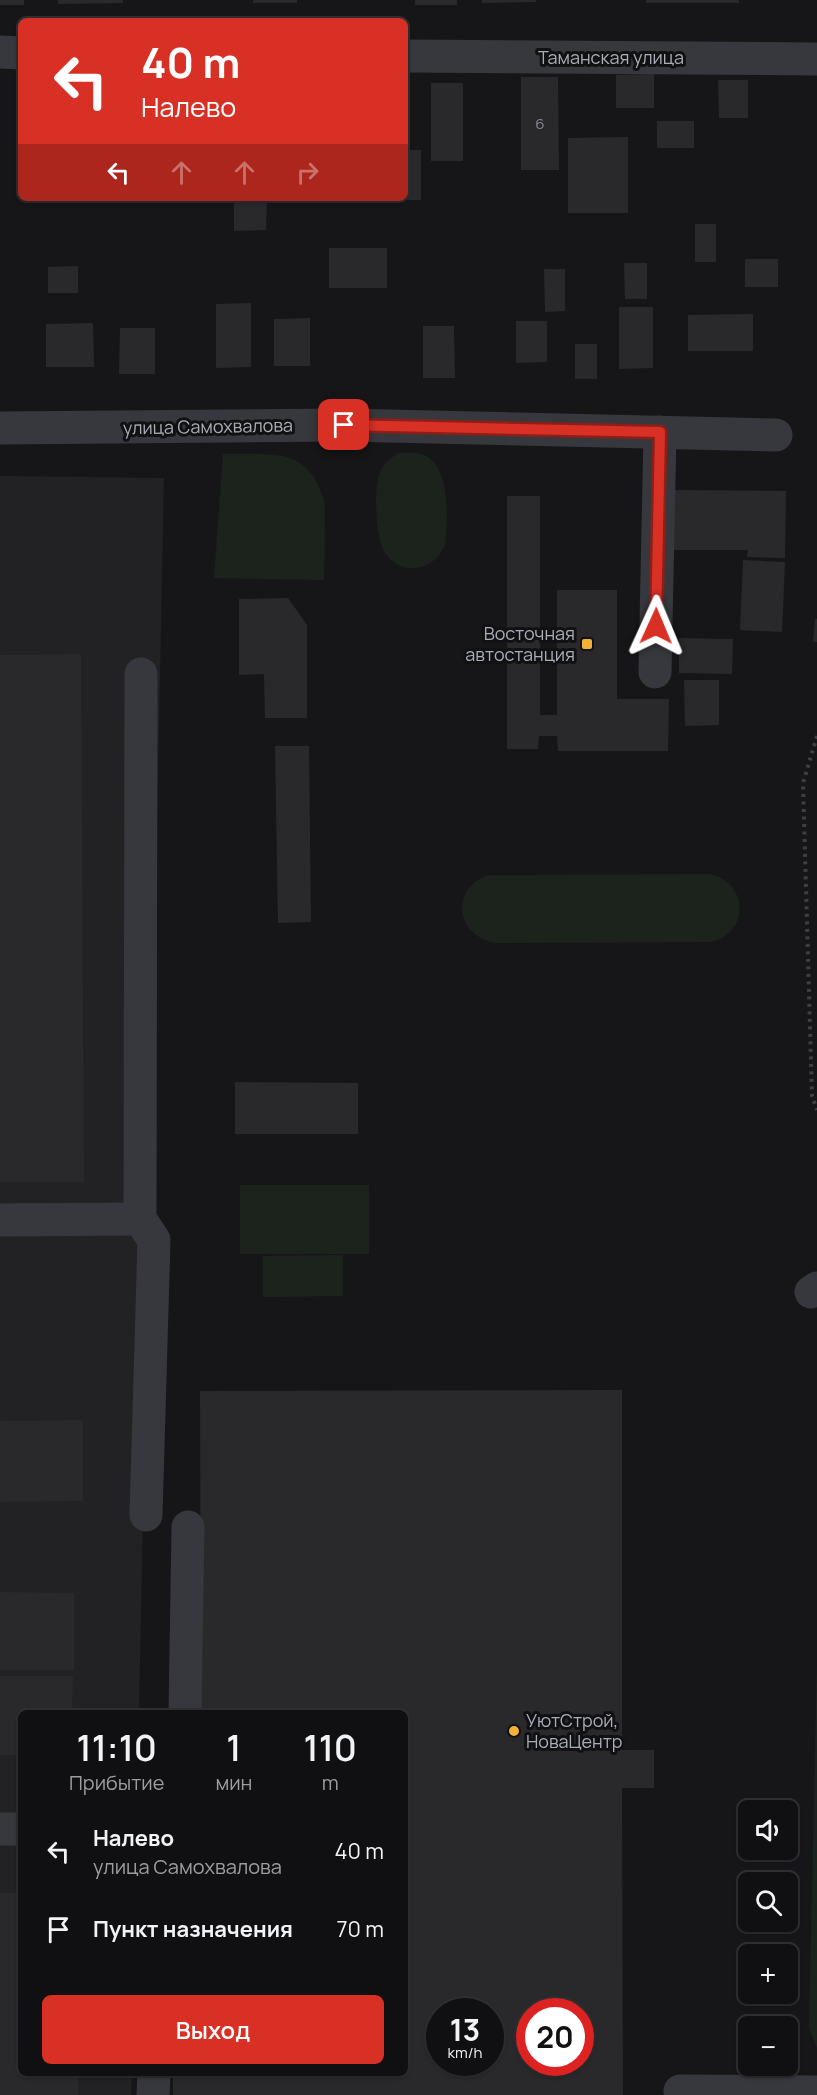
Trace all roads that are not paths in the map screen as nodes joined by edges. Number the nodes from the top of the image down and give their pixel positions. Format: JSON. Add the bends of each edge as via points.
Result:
{"nodes":[{"id":1,"x":0,"y":52,"type":"edge"},
{"id":2,"x":18,"y":53,"type":"edge"},
{"id":3,"x":408,"y":56,"type":"edge"},
{"id":4,"x":817,"y":59,"type":"edge"},
{"id":5,"x":0,"y":429,"type":"edge"},
{"id":6,"x":660,"y":432,"type":"junction"},
{"id":7,"x":776,"y":435,"type":"dead end"},
{"id":8,"x":655,"y":672,"type":"dead end"},
{"id":9,"x":141,"y":674,"type":"dead end"},
{"id":10,"x":0,"y":1220,"type":"edge"},
{"id":11,"x":140,"y":1220,"type":"junction"},
{"id":12,"x":146,"y":1515,"type":"dead end"},
{"id":13,"x":188,"y":1527,"type":"dead end"},
{"id":14,"x":185,"y":1710,"type":"edge"},
{"id":15,"x":0,"y":1828,"type":"edge"},
{"id":16,"x":18,"y":1829,"type":"edge"},
{"id":17,"x":154,"y":2076,"type":"edge"},
{"id":18,"x":680,"y":2091,"type":"dead end"},
{"id":19,"x":817,"y":2092,"type":"edge"},
{"id":20,"x":153,"y":2095,"type":"edge"}],
"edges":[{"from":1,"to":2,"type":"street"},
{"from":3,"to":4,"type":"street","name":"Таманская улица"},
{"from":5,"to":6,"type":"street","name":"улица Самохвалова","via":[[344,425]]},
{"from":6,"to":7,"type":"street","name":"улица Самохвалова"},
{"from":6,"to":8,"type":"street"},
{"from":9,"to":11,"type":"street"},
{"from":10,"to":11,"type":"street"},
{"from":11,"to":12,"type":"street","via":[[154,1240]]},
{"from":13,"to":14,"type":"street"},
{"from":15,"to":16,"type":"street"},
{"from":17,"to":20,"type":"street"},
{"from":18,"to":19,"type":"street"}]}
